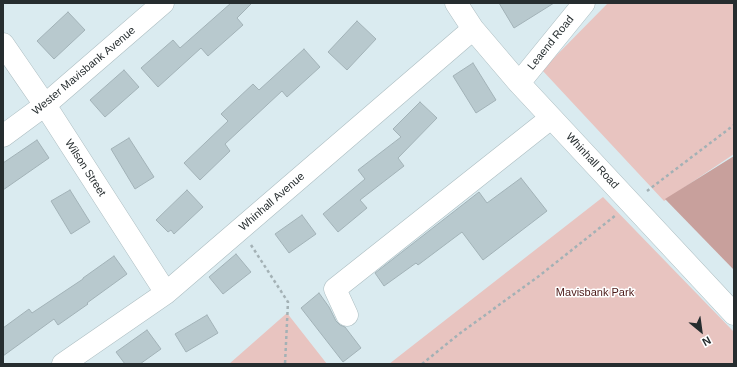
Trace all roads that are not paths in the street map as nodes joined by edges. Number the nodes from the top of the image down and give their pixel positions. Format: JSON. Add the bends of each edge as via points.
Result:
{"nodes":[{"id":1,"x":163,"y":3,"type":"edge"},
{"id":2,"x":456,"y":3,"type":"edge"},
{"id":3,"x":584,"y":3,"type":"edge"},
{"id":4,"x":473,"y":29,"type":"junction"},
{"id":5,"x":3,"y":44,"type":"edge"},
{"id":6,"x":519,"y":83,"type":"junction"},
{"id":7,"x":45,"y":105,"type":"junction"},
{"id":8,"x":551,"y":118,"type":"junction"},
{"id":9,"x":3,"y":136,"type":"edge"},
{"id":10,"x":166,"y":293,"type":"junction"},
{"id":11,"x":734,"y":314,"type":"edge"},
{"id":12,"x":347,"y":315,"type":"dead end"},
{"id":13,"x":63,"y":364,"type":"edge"}],
"edges":[{"from":1,"to":7,"type":"street","name":"Wester Mavisbank Avenue"},
{"from":2,"to":4,"type":"street","name":"Whinhall Road"},
{"from":3,"to":6,"type":"street","name":"Leaend Road"},
{"from":4,"to":6,"type":"street","name":"Whinhall Road"},
{"from":4,"to":10,"type":"street","name":"Whinhall Avenue"},
{"from":5,"to":7,"type":"street","name":"Wilson Street"},
{"from":6,"to":8,"type":"street","name":"Whinhall Road"},
{"from":7,"to":9,"type":"street","name":"Wester Mavisbank Avenue"},
{"from":7,"to":10,"type":"street","name":"Wilson Street"},
{"from":8,"to":11,"type":"street","name":"Whinhall Road"},
{"from":8,"to":12,"type":"street","via":[[335,289]]},
{"from":10,"to":13,"type":"street","name":"Whinhall Avenue"}]}
